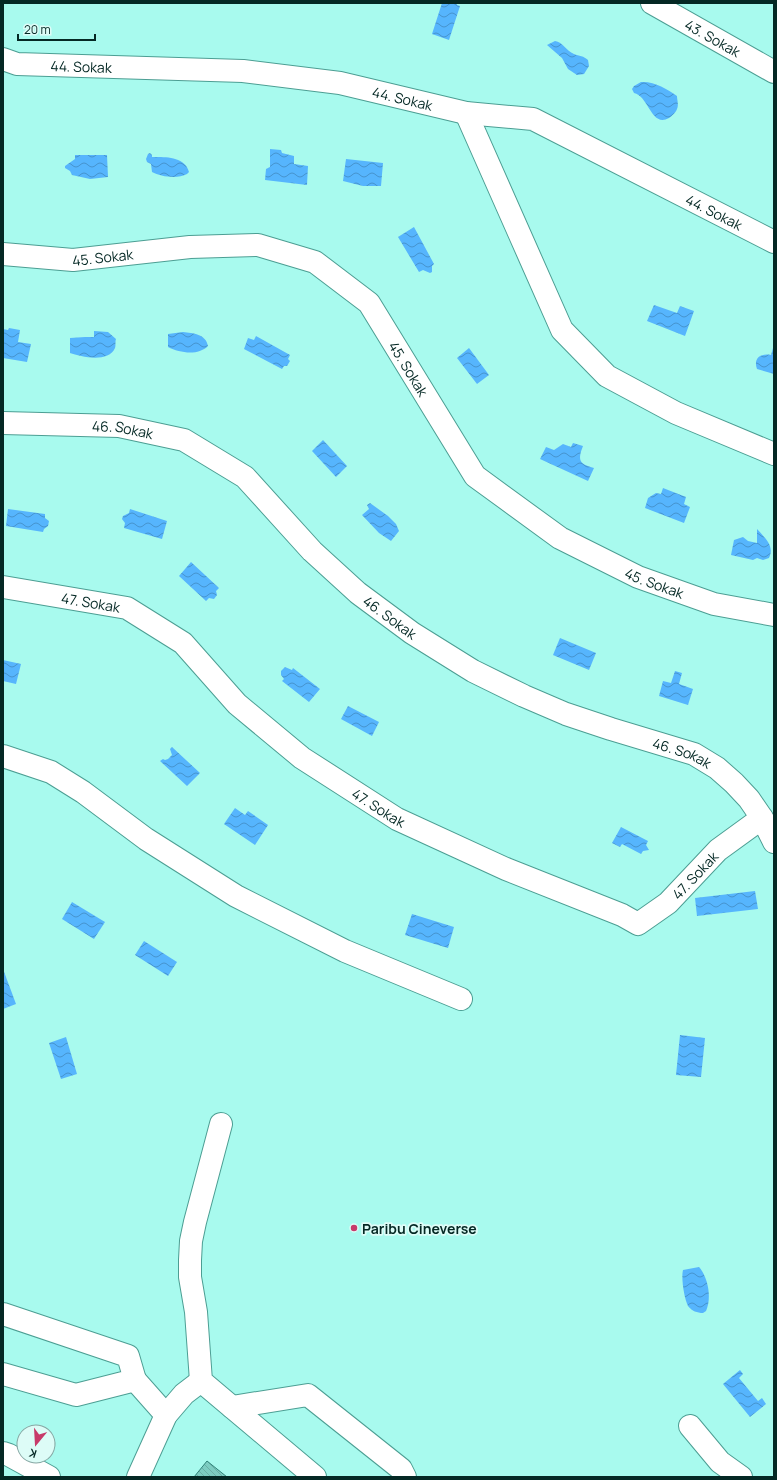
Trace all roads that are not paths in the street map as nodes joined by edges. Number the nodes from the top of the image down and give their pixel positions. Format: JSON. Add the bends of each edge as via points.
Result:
{"nodes":[{"id":1,"x":652,"y":3,"type":"edge"},
{"id":2,"x":3,"y":59,"type":"edge"},
{"id":3,"x":774,"y":72,"type":"edge"},
{"id":4,"x":466,"y":113,"type":"junction"},
{"id":5,"x":774,"y":242,"type":"edge"},
{"id":6,"x":3,"y":254,"type":"edge"},
{"id":7,"x":3,"y":423,"type":"edge"},
{"id":8,"x":774,"y":454,"type":"edge"},
{"id":9,"x":3,"y":586,"type":"edge"},
{"id":10,"x":774,"y":615,"type":"edge"},
{"id":11,"x":3,"y":756,"type":"edge"},
{"id":12,"x":762,"y":818,"type":"junction"},
{"id":13,"x":774,"y":842,"type":"edge"},
{"id":14,"x":461,"y":998,"type":"dead end"},
{"id":15,"x":221,"y":1124,"type":"dead end"},
{"id":16,"x":3,"y":1314,"type":"edge"},
{"id":17,"x":3,"y":1374,"type":"edge"},
{"id":18,"x":135,"y":1380,"type":"junction"},
{"id":19,"x":201,"y":1381,"type":"junction"},
{"id":20,"x":232,"y":1407,"type":"junction"},
{"id":21,"x":166,"y":1415,"type":"junction"},
{"id":22,"x":690,"y":1426,"type":"dead end"},
{"id":23,"x":3,"y":1453,"type":"edge"},
{"id":24,"x":49,"y":1477,"type":"edge"},
{"id":25,"x":138,"y":1477,"type":"edge"},
{"id":26,"x":315,"y":1477,"type":"edge"},
{"id":27,"x":405,"y":1477,"type":"edge"},
{"id":28,"x":741,"y":1477,"type":"edge"}],
"edges":[{"from":1,"to":3,"type":"street","name":"43. Sokak"},
{"from":2,"to":4,"type":"street","name":"44. Sokak","via":[[17,64],[243,71],[340,83]]},
{"from":4,"to":5,"type":"street","name":"44. Sokak","via":[[532,119]]},
{"from":4,"to":8,"type":"street","via":[[562,330],[607,376],[676,413]]},
{"from":6,"to":10,"type":"street","name":"45. Sokak","via":[[73,260],[190,247],[258,245],[315,262],[368,303],[476,476],[560,538],[638,576],[714,604]]},
{"from":7,"to":12,"type":"street","name":"46. Sokak","via":[[119,426],[184,440],[245,477],[312,551],[358,593],[412,633],[473,671],[531,699],[610,729],[694,754],[717,768],[734,783]]},
{"from":9,"to":12,"type":"street","name":"47. Sokak","via":[[127,608],[183,643],[237,704],[302,758],[397,819],[506,869],[638,924],[668,903],[718,850]]},
{"from":11,"to":14,"type":"street","via":[[51,772],[146,839],[236,896],[345,951]]},
{"from":12,"to":13,"type":"street","name":"46. Sokak"},
{"from":15,"to":19,"type":"street","via":[[191,1241],[190,1277],[196,1312]]},
{"from":16,"to":18,"type":"street","via":[[128,1356]]},
{"from":17,"to":18,"type":"street","via":[[76,1395]]},
{"from":18,"to":21,"type":"street"},
{"from":19,"to":20,"type":"street"},
{"from":19,"to":21,"type":"street","via":[[184,1394]]},
{"from":20,"to":26,"type":"street"},
{"from":20,"to":27,"type":"street","via":[[308,1395],[401,1468]]},
{"from":21,"to":25,"type":"street"},
{"from":22,"to":28,"type":"street","via":[[720,1462]]},
{"from":23,"to":24,"type":"street"}]}
